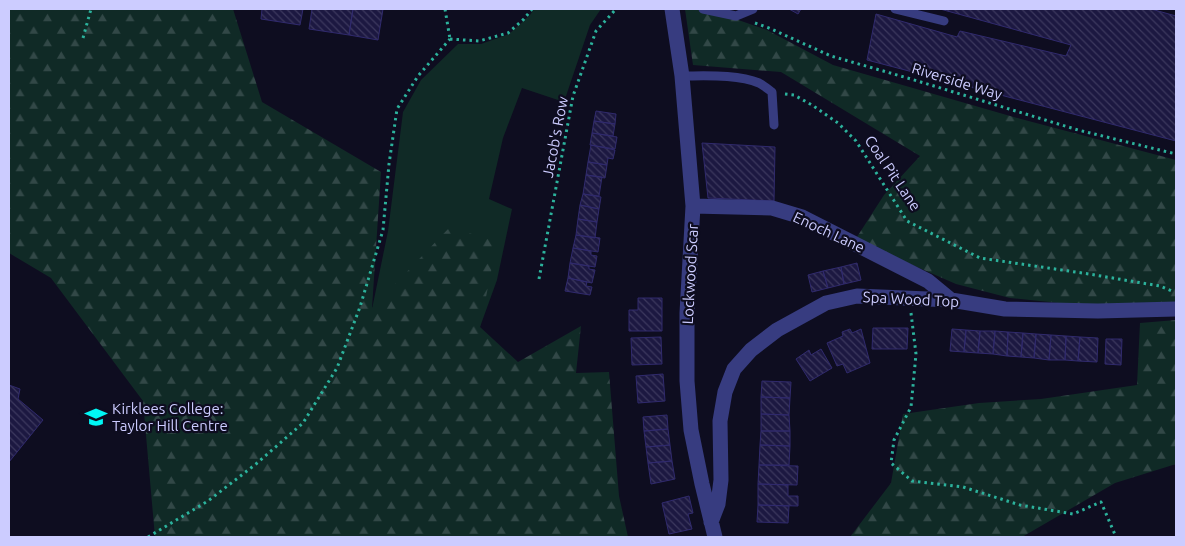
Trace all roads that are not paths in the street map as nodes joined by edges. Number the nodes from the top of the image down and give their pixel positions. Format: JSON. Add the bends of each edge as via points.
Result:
{"nodes":[{"id":1,"x":672,"y":9,"type":"edge"},
{"id":2,"x":704,"y":9,"type":"edge"},
{"id":3,"x":753,"y":9,"type":"edge"},
{"id":4,"x":895,"y":9,"type":"edge"},
{"id":5,"x":944,"y":21,"type":"dead end"},
{"id":6,"x":682,"y":76,"type":"junction"},
{"id":7,"x":774,"y":125,"type":"dead end"},
{"id":8,"x":693,"y":206,"type":"junction"},
{"id":9,"x":951,"y":300,"type":"junction"},
{"id":10,"x":1176,"y":309,"type":"edge"},
{"id":11,"x":711,"y":522,"type":"junction"},
{"id":12,"x":715,"y":537,"type":"edge"}],
"edges":[{"from":1,"to":6,"type":"street","name":"Lockwood Scar"},
{"from":2,"to":3,"type":"lane","via":[[736,16]]},
{"from":4,"to":5,"type":"lane"},
{"from":6,"to":7,"type":"lane","via":[[718,76],[758,83],[772,92]]},
{"from":6,"to":8,"type":"street","name":"Lockwood Scar"},
{"from":8,"to":9,"type":"street","name":"Enoch Lane","via":[[772,208],[802,217],[928,281]]},
{"from":8,"to":11,"type":"street","name":"Lockwood Scar","via":[[687,381],[691,430]]},
{"from":9,"to":10,"type":"street","name":"Spa Wood Top","via":[[1005,309],[1098,312]]},
{"from":9,"to":11,"type":"street","name":"Spa Wood Top","via":[[857,296],[826,303],[777,330],[751,350],[734,369],[725,392],[720,421],[721,480],[718,504]]},
{"from":11,"to":12,"type":"street","name":"Lockwood Scar"}]}
